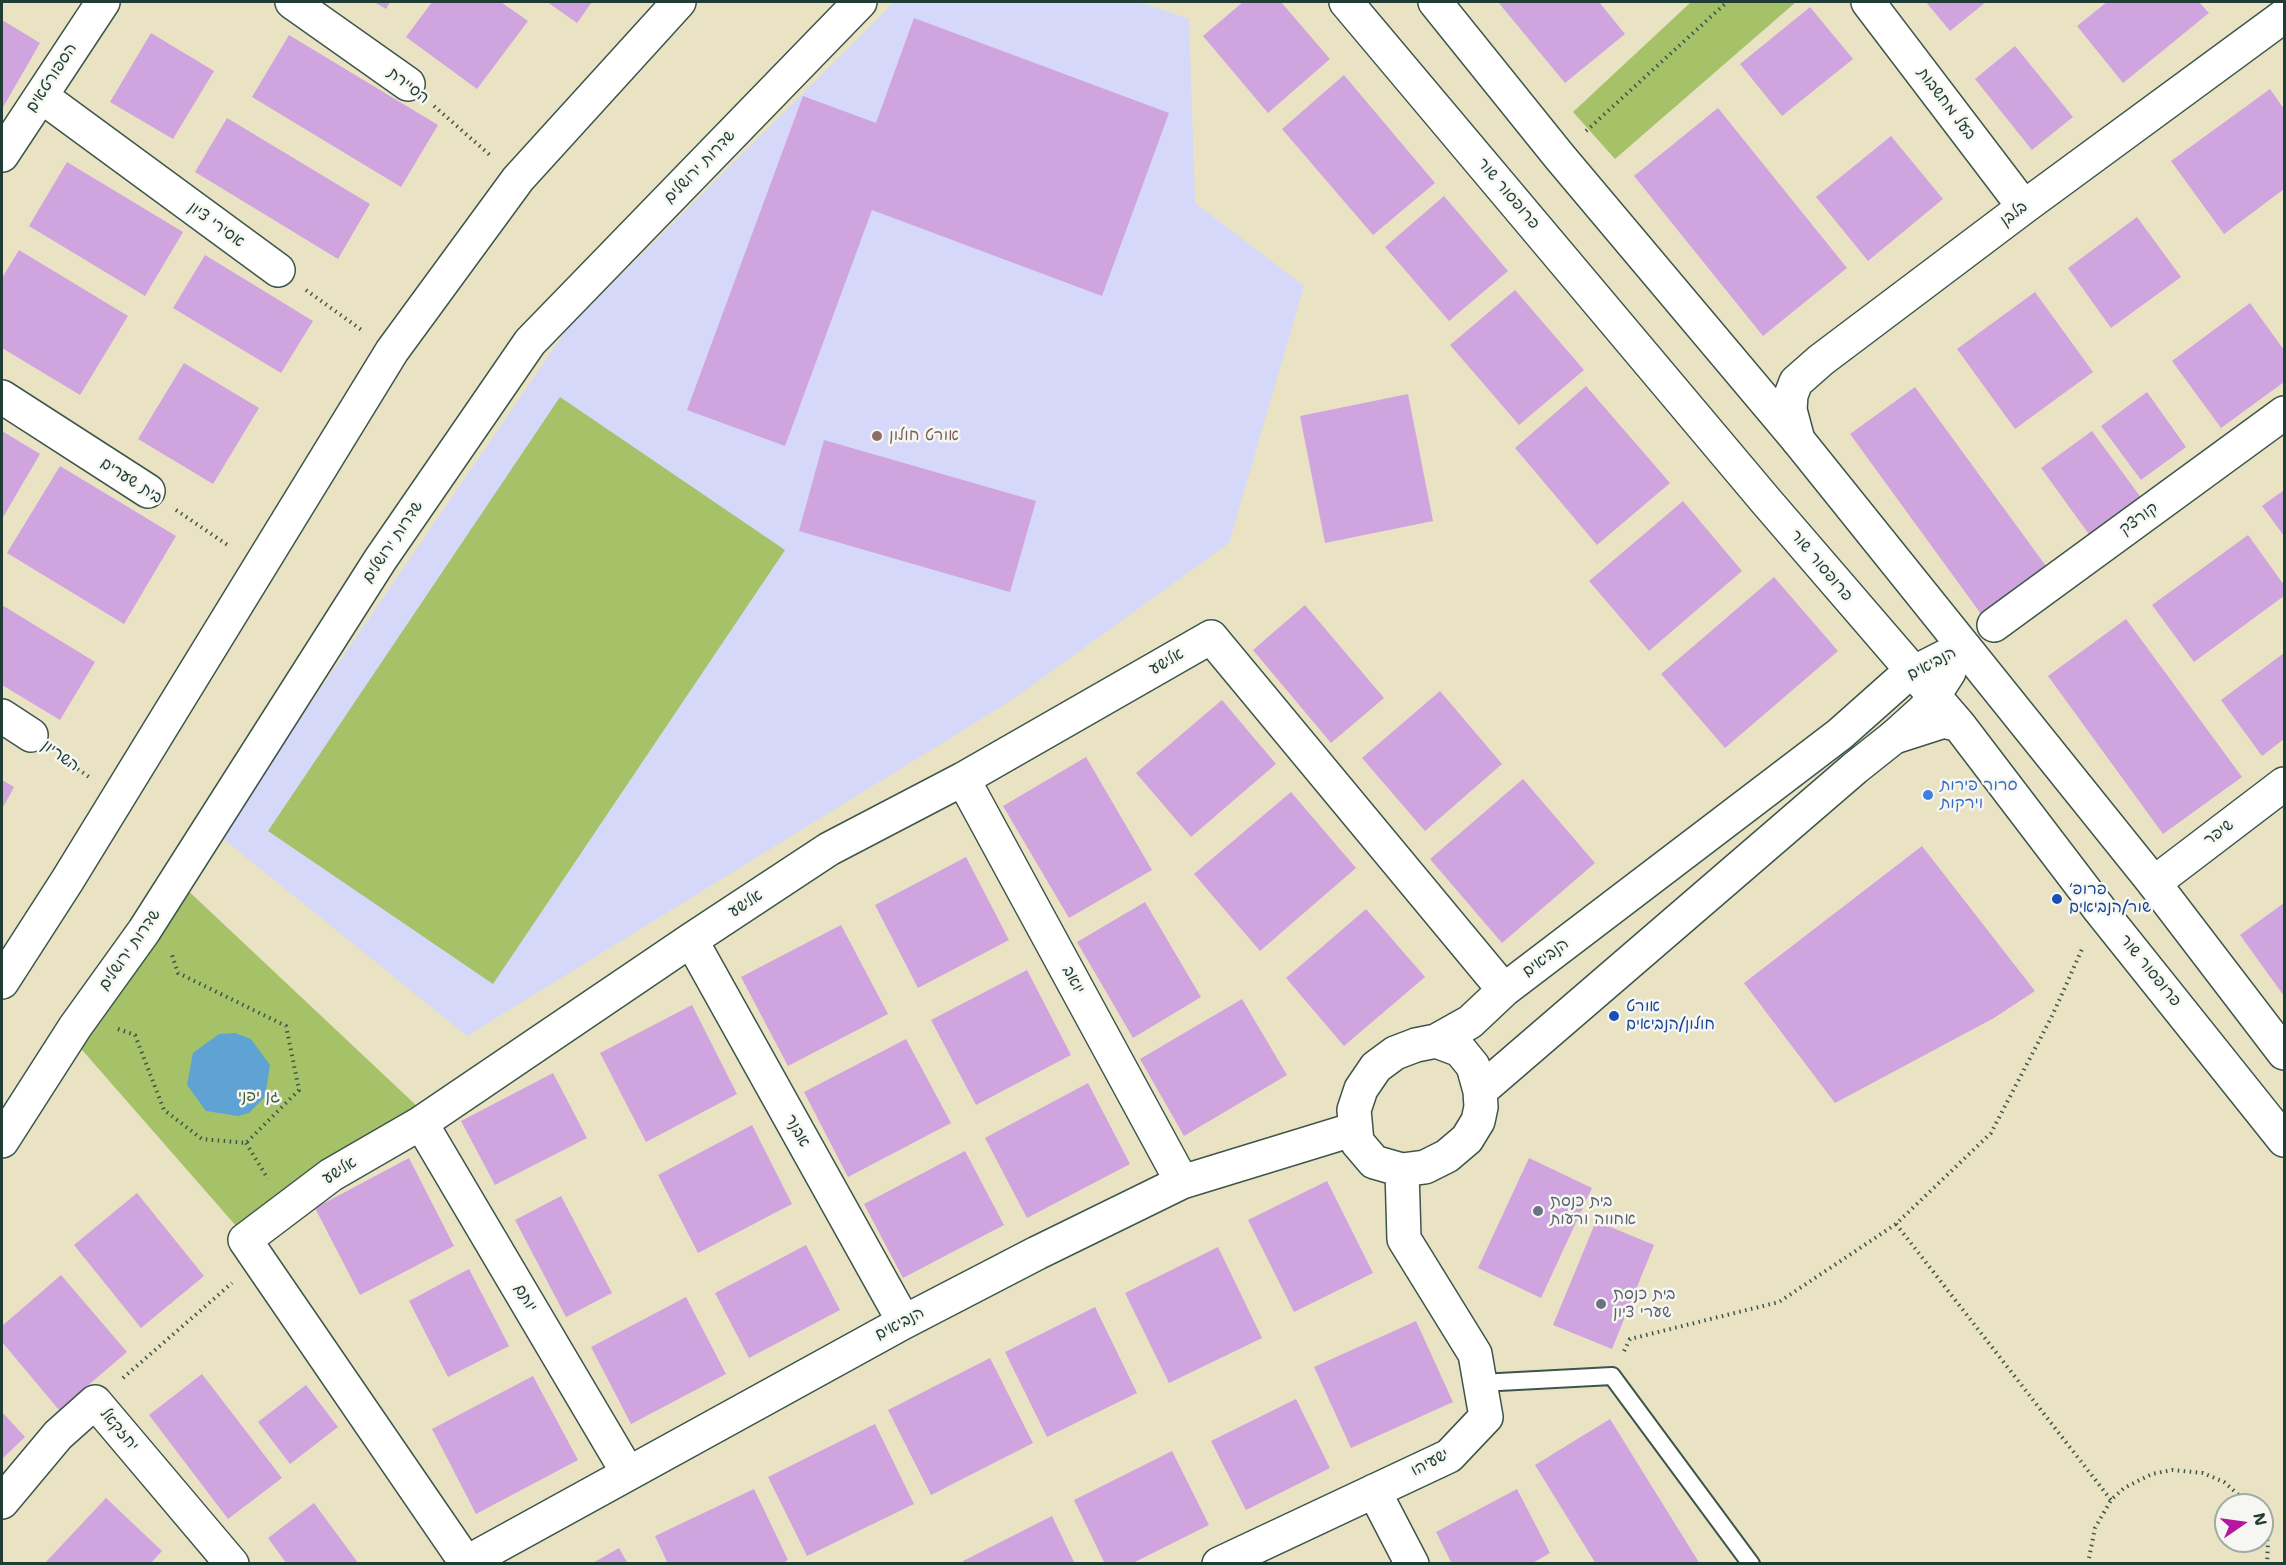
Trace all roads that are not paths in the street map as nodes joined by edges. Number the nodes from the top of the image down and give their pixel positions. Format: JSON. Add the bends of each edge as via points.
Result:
{"nodes":[{"id":1,"x":103,"y":2,"type":"edge"},
{"id":2,"x":292,"y":2,"type":"edge"},
{"id":3,"x":680,"y":2,"type":"edge"},
{"id":4,"x":860,"y":2,"type":"edge"},
{"id":5,"x":1346,"y":2,"type":"edge"},
{"id":6,"x":1435,"y":2,"type":"edge"},
{"id":7,"x":1868,"y":2,"type":"edge"},
{"id":8,"x":2284,"y":16,"type":"edge"},
{"id":9,"x":408,"y":84,"type":"road end"},
{"id":10,"x":41,"y":96,"type":"junction"},
{"id":11,"x":2,"y":155,"type":"edge"},
{"id":12,"x":2024,"y":207,"type":"junction"},
{"id":13,"x":278,"y":270,"type":"road end"},
{"id":14,"x":2,"y":397,"type":"edge"},
{"id":15,"x":2284,"y":413,"type":"edge"},
{"id":16,"x":1798,"y":440,"type":"junction"},
{"id":17,"x":148,"y":491,"type":"road end"},
{"id":18,"x":1994,"y":625,"type":"dead end"},
{"id":19,"x":1964,"y":647,"type":"junction"},
{"id":20,"x":1912,"y":672,"type":"junction"},
{"id":21,"x":1934,"y":698,"type":"junction"},
{"id":22,"x":2,"y":716,"type":"edge"},
{"id":23,"x":1959,"y":724,"type":"junction"},
{"id":24,"x":31,"y":735,"type":"road end"},
{"id":25,"x":1894,"y":737,"type":"junction"},
{"id":26,"x":963,"y":779,"type":"junction"},
{"id":27,"x":2284,"y":784,"type":"edge"},
{"id":28,"x":2154,"y":883,"type":"junction"},
{"id":29,"x":691,"y":940,"type":"junction"},
{"id":30,"x":2,"y":982,"type":"edge"},
{"id":31,"x":1504,"y":990,"type":"junction"},
{"id":32,"x":1436,"y":1041,"type":"junction"},
{"id":33,"x":2284,"y":1053,"type":"edge"},
{"id":34,"x":1480,"y":1091,"type":"junction"},
{"id":35,"x":421,"y":1123,"type":"junction"},
{"id":36,"x":1356,"y":1129,"type":"junction"},
{"id":37,"x":2284,"y":1140,"type":"edge"},
{"id":38,"x":2,"y":1141,"type":"edge"},
{"id":39,"x":1402,"y":1170,"type":"junction"},
{"id":40,"x":1182,"y":1182,"type":"junction"},
{"id":41,"x":903,"y":1322,"type":"junction"},
{"id":42,"x":1480,"y":1383,"type":"junction"},
{"id":43,"x":628,"y":1473,"type":"junction"},
{"id":44,"x":1374,"y":1491,"type":"junction"},
{"id":45,"x":2,"y":1503,"type":"edge"},
{"id":46,"x":232,"y":1563,"type":"edge"},
{"id":47,"x":466,"y":1563,"type":"edge"},
{"id":48,"x":1219,"y":1563,"type":"edge"},
{"id":49,"x":1412,"y":1563,"type":"edge"},
{"id":50,"x":1751,"y":1563,"type":"edge"}],
"edges":[{"from":1,"to":10,"type":"street","name":"הספורטאים"},
{"from":2,"to":9,"type":"street","name":"הסיירת"},
{"from":3,"to":30,"type":"street","via":[[518,179],[392,351]]},
{"from":4,"to":38,"type":"street","name":"שדרות ירושלים","via":[[530,342],[380,560],[144,931],[75,1027]]},
{"from":5,"to":20,"type":"street","name":"פרופסור שור"},
{"from":6,"to":16,"type":"street","via":[[1558,156]]},
{"from":7,"to":12,"type":"street","name":"בעל מחשבות"},
{"from":8,"to":12,"type":"street","name":"בלבן"},
{"from":10,"to":11,"type":"street","name":"הספורטאים"},
{"from":10,"to":13,"type":"street","name":"אסירי ציון"},
{"from":12,"to":16,"type":"street","name":"בלבן","via":[[1796,382],[1790,410]]},
{"from":14,"to":17,"type":"street","name":"בית שערים"},
{"from":15,"to":18,"type":"street","name":"קורצק"},
{"from":16,"to":19,"type":"street"},
{"from":19,"to":20,"type":"street","name":"הנביאים"},
{"from":19,"to":21,"type":"street","name":"הנביאים"},
{"from":19,"to":28,"type":"street"},
{"from":20,"to":21,"type":"street","name":"פרופסור שור"},
{"from":20,"to":31,"type":"street","name":"הנביאים","via":[[1840,734]]},
{"from":21,"to":23,"type":"street","name":"פרופסור שור"},
{"from":21,"to":25,"type":"street","name":"הנביאים"},
{"from":22,"to":24,"type":"street","name":"השריון"},
{"from":23,"to":25,"type":"street","via":[[1944,721]]},
{"from":23,"to":37,"type":"street","name":"פרופסור שור","via":[[2100,910]]},
{"from":25,"to":34,"type":"street","name":"הנביאים"},
{"from":26,"to":29,"type":"street","name":"אלישע","via":[[829,849]]},
{"from":26,"to":31,"type":"street","name":"אלישע","via":[[1210,637]]},
{"from":26,"to":40,"type":"street","name":"יואב"},
{"from":27,"to":28,"type":"street","name":"שיפר"},
{"from":28,"to":33,"type":"street"},
{"from":29,"to":35,"type":"street","name":"אלישע"},
{"from":29,"to":41,"type":"street","name":"אבנר"},
{"from":31,"to":32,"type":"street","name":"הנביאים","via":[[1470,1022]]},
{"from":32,"to":34,"type":"street","via":[[1460,1050],[1473,1066]]},
{"from":32,"to":36,"type":"street","via":[[1395,1053],[1376,1067],[1361,1089],[1354,1110]]},
{"from":34,"to":39,"type":"street","via":[[1478,1122],[1467,1139],[1447,1156],[1425,1167]]},
{"from":35,"to":43,"type":"street","name":"יותם"},
{"from":35,"to":47,"type":"street","name":"אלישע","via":[[331,1175],[245,1240]]},
{"from":36,"to":39,"type":"street","via":[[1357,1142],[1374,1162]]},
{"from":36,"to":40,"type":"street","name":"הנביאים"},
{"from":39,"to":42,"type":"street","name":"ישעיהו","via":[[1404,1239],[1475,1354]]},
{"from":40,"to":41,"type":"street","name":"הנביאים"},
{"from":41,"to":43,"type":"street","name":"הנביאים"},
{"from":42,"to":44,"type":"street","name":"ישעיהו","via":[[1486,1417],[1449,1456]]},
{"from":42,"to":50,"type":"lane","via":[[1612,1376]]},
{"from":43,"to":47,"type":"street","name":"הנביאים"},
{"from":44,"to":48,"type":"street","name":"ישעיהו"},
{"from":44,"to":49,"type":"street"},
{"from":45,"to":46,"type":"street","name":"יחזקאל","via":[[58,1435],[95,1402]]}]}
